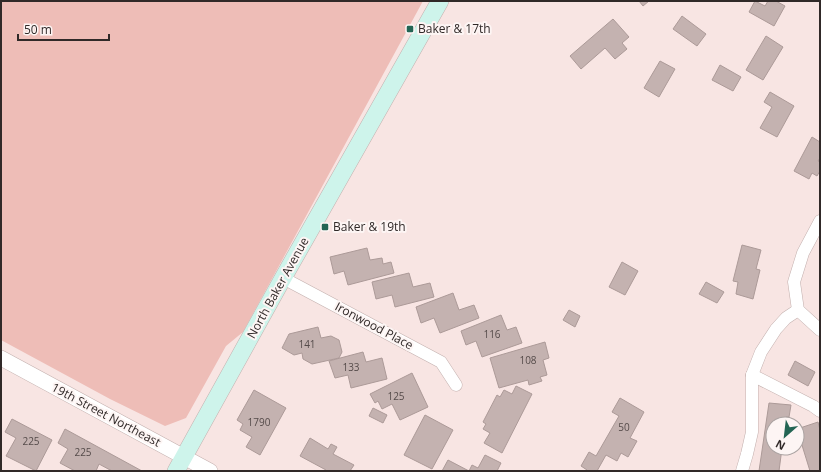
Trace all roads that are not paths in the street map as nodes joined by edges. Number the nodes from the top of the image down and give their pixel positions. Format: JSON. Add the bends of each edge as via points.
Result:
{"nodes":[{"id":1,"x":440,"y":1,"type":"edge"},
{"id":2,"x":820,"y":221,"type":"edge"},
{"id":3,"x":283,"y":278,"type":"junction"},
{"id":4,"x":798,"y":310,"type":"junction"},
{"id":5,"x":820,"y":330,"type":"edge"},
{"id":6,"x":1,"y":358,"type":"edge"},
{"id":7,"x":752,"y":376,"type":"junction"},
{"id":8,"x":456,"y":385,"type":"dead end"},
{"id":9,"x":820,"y":411,"type":"edge"},
{"id":10,"x":180,"y":464,"type":"edge"},
{"id":11,"x":210,"y":471,"type":"edge"},
{"id":12,"x":742,"y":471,"type":"edge"}],
"edges":[{"from":1,"to":3,"type":"main road","name":"North Baker Avenue"},
{"from":2,"to":4,"type":"street","via":[[803,253],[794,282]]},
{"from":3,"to":8,"type":"street","name":"Ironwood Place","via":[[441,362]]},
{"from":3,"to":10,"type":"main road","name":"North Baker Avenue"},
{"from":4,"to":5,"type":"street"},
{"from":4,"to":7,"type":"street","via":[[776,329],[761,352]]},
{"from":6,"to":10,"type":"street","name":"19th Street Northeast"},
{"from":7,"to":9,"type":"street"},
{"from":7,"to":12,"type":"street","via":[[752,432]]},
{"from":10,"to":11,"type":"street","name":"19th Street Northeast"}]}
